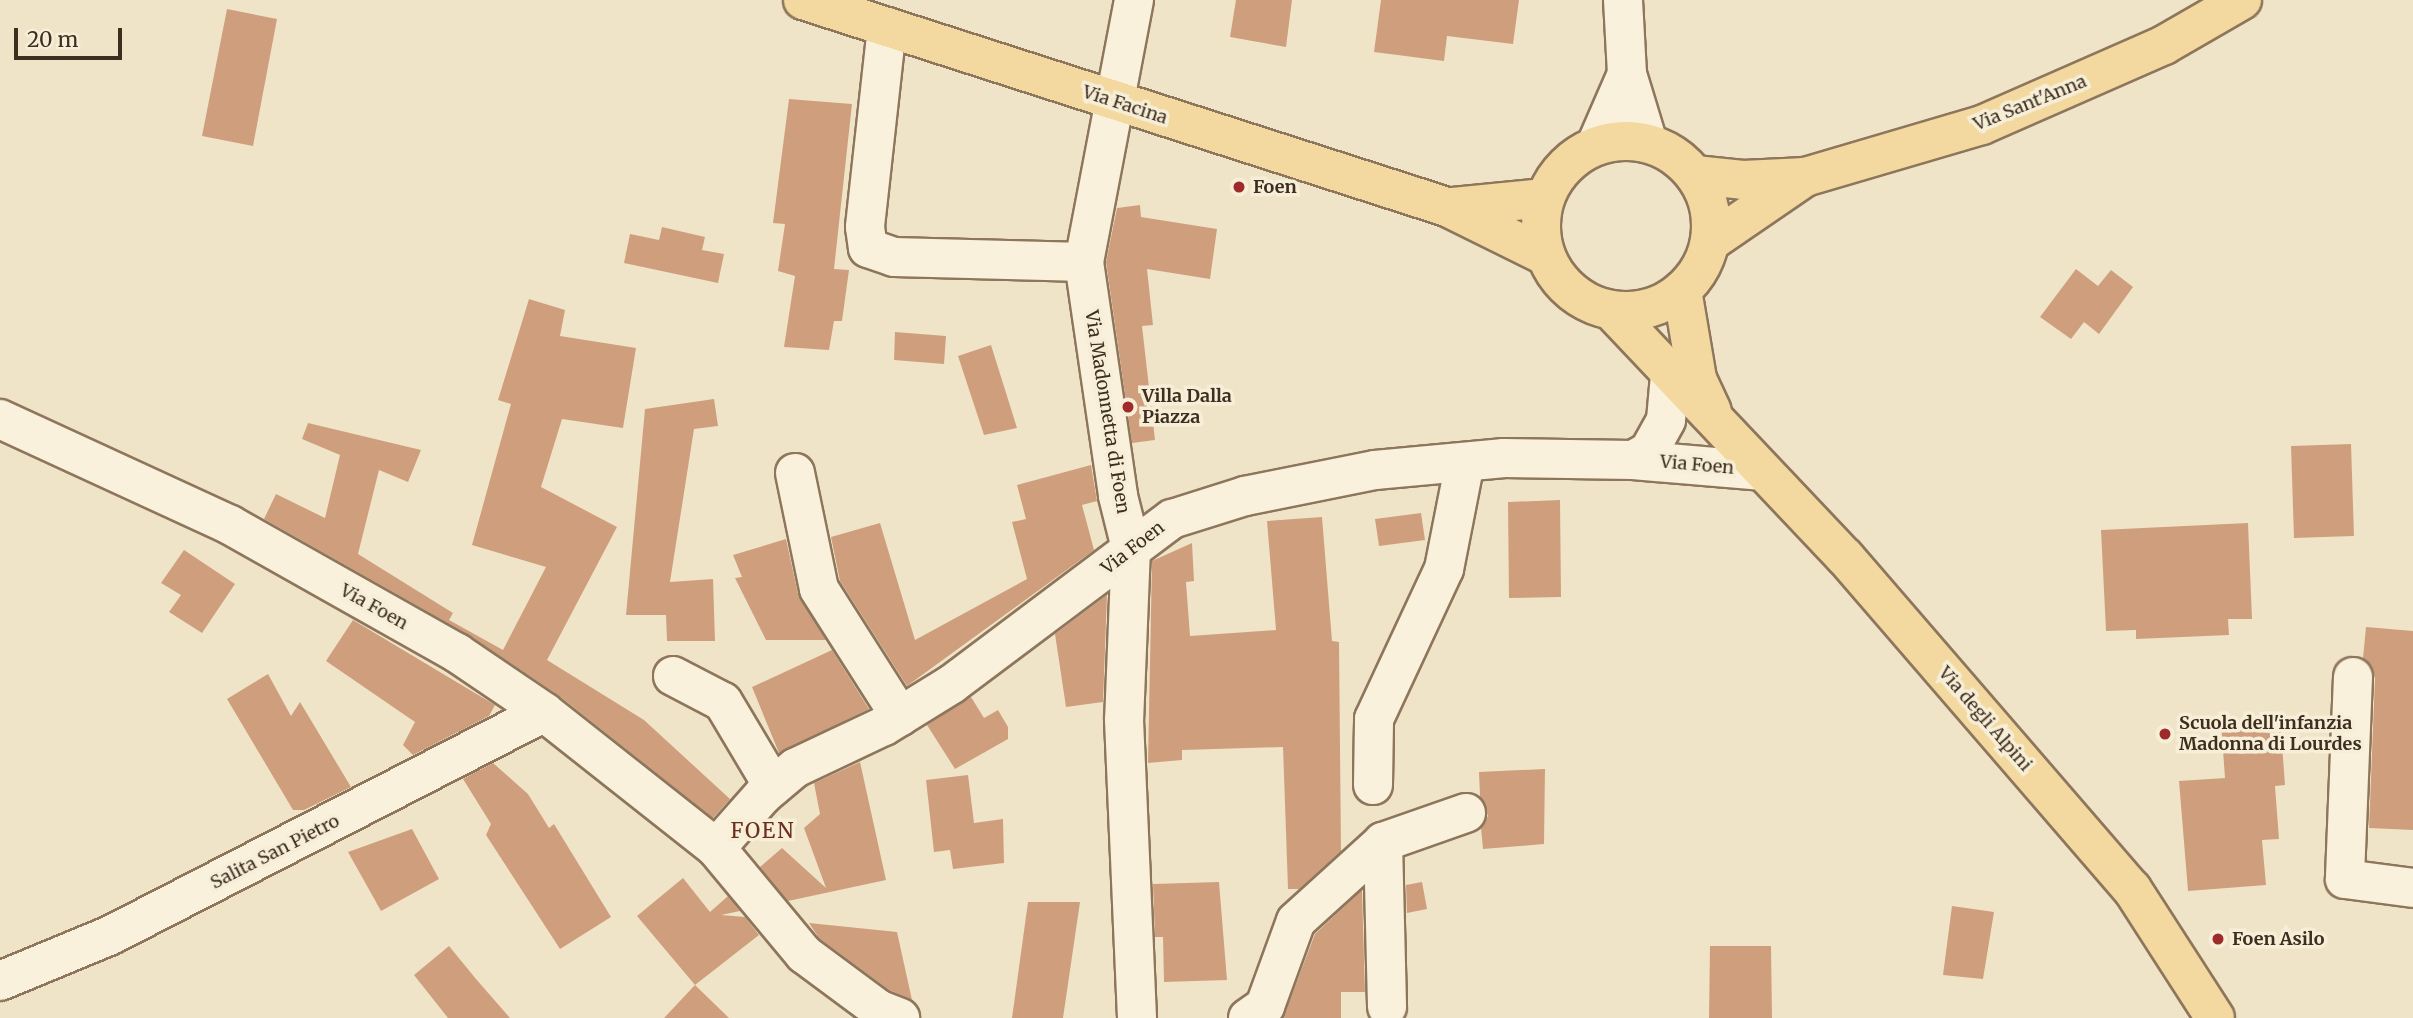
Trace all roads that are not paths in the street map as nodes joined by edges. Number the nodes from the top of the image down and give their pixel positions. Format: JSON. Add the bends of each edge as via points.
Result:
{"nodes":[{"id":1,"x":803,"y":0,"type":"edge"},
{"id":2,"x":1135,"y":0,"type":"edge"},
{"id":3,"x":1623,"y":0,"type":"edge"},
{"id":4,"x":2242,"y":0,"type":"edge"},
{"id":5,"x":887,"y":27,"type":"junction"},
{"id":6,"x":1627,"y":74,"type":"junction"},
{"id":7,"x":1113,"y":101,"type":"junction"},
{"id":8,"x":1647,"y":143,"type":"junction"},
{"id":9,"x":1596,"y":145,"type":"junction"},
{"id":10,"x":1695,"y":175,"type":"junction"},
{"id":11,"x":1805,"y":177,"type":"junction"},
{"id":12,"x":1545,"y":198,"type":"junction"},
{"id":13,"x":1447,"y":207,"type":"junction"},
{"id":14,"x":1710,"y":242,"type":"junction"},
{"id":15,"x":1546,"y":256,"type":"junction"},
{"id":16,"x":1084,"y":262,"type":"junction"},
{"id":17,"x":1682,"y":290,"type":"junction"},
{"id":18,"x":1612,"y":311,"type":"junction"},
{"id":19,"x":1670,"y":375,"type":"junction"},
{"id":20,"x":0,"y":419,"type":"edge"},
{"id":21,"x":1729,"y":439,"type":"junction"},
{"id":22,"x":1633,"y":460,"type":"junction"},
{"id":23,"x":1465,"y":462,"type":"junction"},
{"id":24,"x":1761,"y":471,"type":"junction"},
{"id":25,"x":794,"y":473,"type":"dead end"},
{"id":26,"x":1131,"y":548,"type":"junction"},
{"id":27,"x":673,"y":676,"type":"dead end"},
{"id":28,"x":2353,"y":677,"type":"dead end"},
{"id":29,"x":544,"y":712,"type":"junction"},
{"id":30,"x":900,"y":716,"type":"junction"},
{"id":31,"x":1373,"y":785,"type":"dead end"},
{"id":32,"x":773,"y":786,"type":"junction"},
{"id":33,"x":1466,"y":813,"type":"dead end"},
{"id":34,"x":1383,"y":842,"type":"junction"},
{"id":35,"x":716,"y":848,"type":"junction"},
{"id":36,"x":2413,"y":888,"type":"edge"},
{"id":37,"x":0,"y":981,"type":"edge"},
{"id":38,"x":1387,"y":1007,"type":"dead end"},
{"id":39,"x":900,"y":1018,"type":"edge"},
{"id":40,"x":1137,"y":1018,"type":"edge"},
{"id":41,"x":1248,"y":1018,"type":"edge"},
{"id":42,"x":2215,"y":1018,"type":"edge"}],
"edges":[{"from":1,"to":5,"type":"main road","name":"Via Facina"},
{"from":2,"to":7,"type":"street","name":"Via Madonnetta di Foen"},
{"from":3,"to":6,"type":"street"},
{"from":4,"to":11,"type":"main road","name":"Via Sant'Anna","via":[[2164,45],[1982,125]]},
{"from":5,"to":7,"type":"main road","name":"Via Facina"},
{"from":5,"to":16,"type":"street","via":[[865,227],[868,248],[894,257]]},
{"from":6,"to":8,"type":"street"},
{"from":6,"to":9,"type":"street"},
{"from":7,"to":13,"type":"main road","name":"Via Facina"},
{"from":7,"to":16,"type":"street","name":"Via Madonnetta di Foen"},
{"from":8,"to":9,"type":"main road"},
{"from":8,"to":10,"type":"main road","via":[[1666,150]]},
{"from":9,"to":12,"type":"main road","via":[[1564,166]]},
{"from":10,"to":11,"type":"main road","name":"Via Sant'Anna","via":[[1743,180]]},
{"from":10,"to":14,"type":"main road","via":[[1711,217]]},
{"from":11,"to":14,"type":"main road","name":"Via Sant'Anna"},
{"from":12,"to":13,"type":"main road","name":"Via Facina"},
{"from":12,"to":15,"type":"main road","via":[[1541,237]]},
{"from":13,"to":15,"type":"main road","name":"Via Facina"},
{"from":14,"to":17,"type":"main road","via":[[1695,276]]},
{"from":15,"to":18,"type":"main road","via":[[1561,281],[1583,300]]},
{"from":16,"to":26,"type":"street","name":"Via Madonnetta di Foen","via":[[1118,496]]},
{"from":17,"to":18,"type":"main road","via":[[1635,311]]},
{"from":17,"to":21,"type":"main road","name":"Via degli Alpini","via":[[1697,379]]},
{"from":18,"to":19,"type":"main road","name":"Via degli Alpini"},
{"from":19,"to":21,"type":"main road","name":"Via degli Alpini"},
{"from":19,"to":22,"type":"street","name":"Via Foen","via":[[1666,420],[1649,451]]},
{"from":20,"to":29,"type":"street","name":"Via Foen","via":[[230,525],[457,653]]},
{"from":21,"to":24,"type":"main road","name":"Via degli Alpini"},
{"from":22,"to":23,"type":"street","name":"Via Foen"},
{"from":22,"to":24,"type":"street","name":"Via Foen"},
{"from":23,"to":26,"type":"street","name":"Via Foen","via":[[1375,470],[1245,496],[1172,519]]},
{"from":23,"to":31,"type":"street","via":[[1444,569],[1374,719]]},
{"from":24,"to":42,"type":"main road","name":"Via degli Alpini","via":[[1845,557],[2132,889]]},
{"from":25,"to":30,"type":"street","via":[[819,589]]},
{"from":26,"to":30,"type":"street","name":"Via Foen","via":[[1027,632]]},
{"from":26,"to":40,"type":"street","name":"Via Madonnetta di Foen","via":[[1124,720]]},
{"from":27,"to":32,"type":"street","via":[[723,702]]},
{"from":28,"to":36,"type":"street","via":[[2345,879]]},
{"from":29,"to":35,"type":"street","name":"Via Foen"},
{"from":29,"to":37,"type":"street","name":"Salita San Pietro","via":[[111,935]]},
{"from":30,"to":32,"type":"street","name":"Via Foen","via":[[795,768]]},
{"from":32,"to":35,"type":"street","name":"Via Foen"},
{"from":33,"to":34,"type":"street"},
{"from":34,"to":38,"type":"street"},
{"from":34,"to":41,"type":"street","via":[[1296,921],[1265,1006]]},
{"from":35,"to":39,"type":"street","name":"Via Foen","via":[[804,954],[878,1009]]}]}
